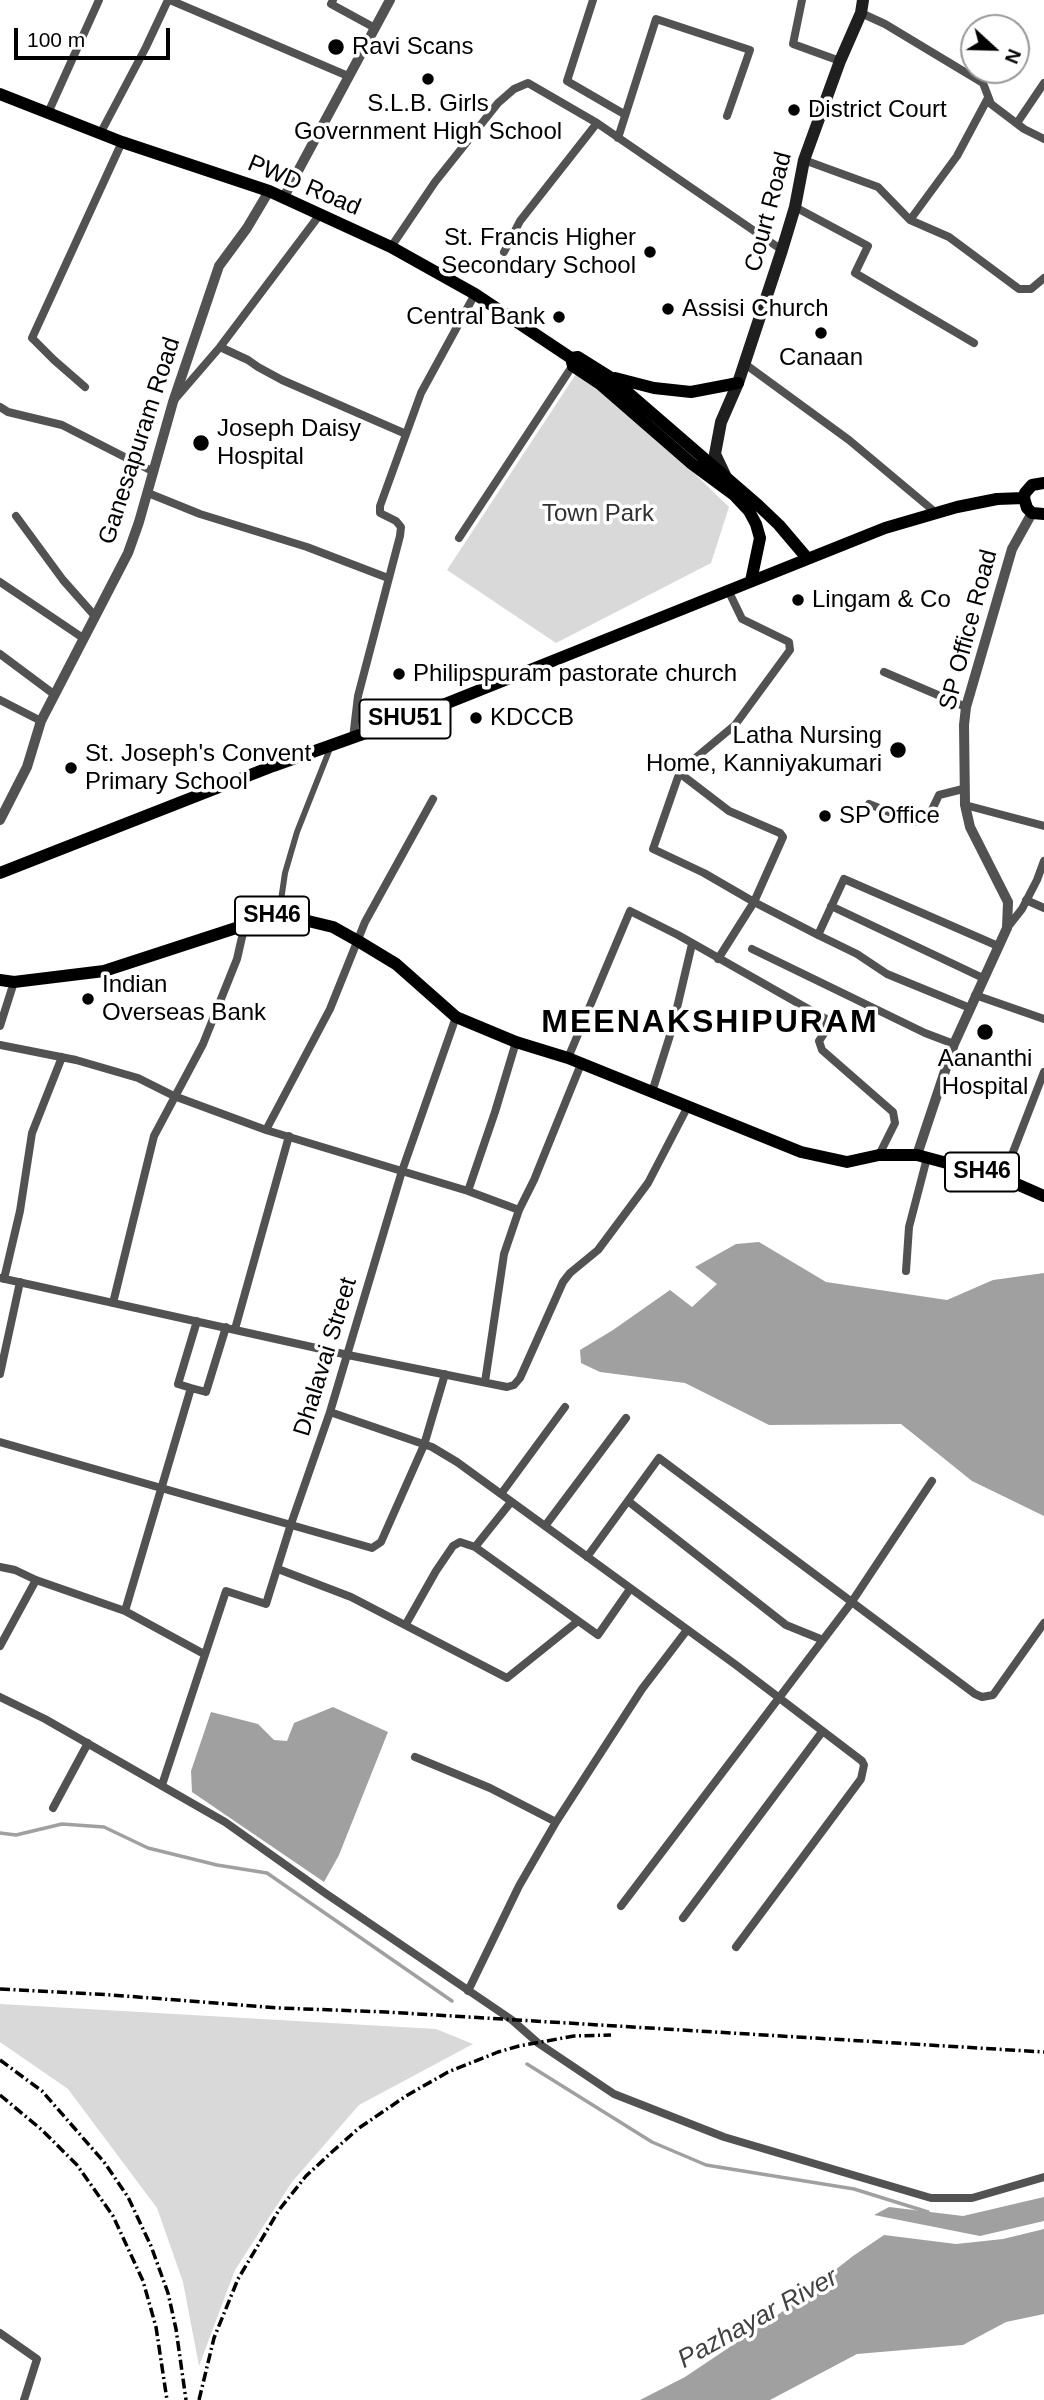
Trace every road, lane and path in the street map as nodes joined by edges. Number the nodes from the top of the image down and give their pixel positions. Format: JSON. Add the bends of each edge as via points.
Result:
{"nodes":[{"id":1,"x":99,"y":0,"type":"edge"},
{"id":2,"x":169,"y":0,"type":"edge"},
{"id":3,"x":333,"y":0,"type":"edge"},
{"id":4,"x":390,"y":0,"type":"edge"},
{"id":5,"x":593,"y":0,"type":"edge"},
{"id":6,"x":802,"y":0,"type":"edge"},
{"id":7,"x":862,"y":7,"type":"edge"},
{"id":8,"x":375,"y":28,"type":"junction"},
{"id":9,"x":840,"y":61,"type":"junction"},
{"id":10,"x":348,"y":76,"type":"junction"},
{"id":11,"x":1044,"y":83,"type":"edge"},
{"id":12,"x":0,"y":94,"type":"edge"},
{"id":13,"x":988,"y":98,"type":"junction"},
{"id":14,"x":48,"y":113,"type":"junction"},
{"id":15,"x":624,"y":114,"type":"junction"},
{"id":16,"x":727,"y":116,"type":"dead end"},
{"id":17,"x":597,"y":123,"type":"junction"},
{"id":18,"x":1017,"y":123,"type":"junction"},
{"id":19,"x":100,"y":134,"type":"junction"},
{"id":20,"x":618,"y":138,"type":"junction"},
{"id":21,"x":1044,"y":139,"type":"edge"},
{"id":22,"x":122,"y":142,"type":"junction"},
{"id":23,"x":804,"y":160,"type":"junction"},
{"id":24,"x":269,"y":191,"type":"junction"},
{"id":25,"x":284,"y":197,"type":"junction"},
{"id":26,"x":795,"y":207,"type":"junction"},
{"id":27,"x":321,"y":213,"type":"junction"},
{"id":28,"x":909,"y":220,"type":"junction"},
{"id":29,"x":391,"y":247,"type":"junction"},
{"id":30,"x":782,"y":250,"type":"junction"},
{"id":31,"x":504,"y":252,"type":"dead end"},
{"id":32,"x":1044,"y":278,"type":"edge"},
{"id":33,"x":475,"y":294,"type":"junction"},
{"id":34,"x":974,"y":343,"type":"dead end"},
{"id":35,"x":219,"y":347,"type":"junction"},
{"id":36,"x":574,"y":360,"type":"junction"},
{"id":37,"x":745,"y":364,"type":"junction"},
{"id":38,"x":610,"y":377,"type":"junction"},
{"id":39,"x":738,"y":383,"type":"junction"},
{"id":40,"x":85,"y":387,"type":"dead end"},
{"id":41,"x":173,"y":402,"type":"junction"},
{"id":42,"x":0,"y":407,"type":"edge"},
{"id":43,"x":406,"y":435,"type":"junction"},
{"id":44,"x":154,"y":472,"type":"junction"},
{"id":45,"x":725,"y":475,"type":"junction"},
{"id":46,"x":1044,"y":482,"type":"edge"},
{"id":47,"x":148,"y":493,"type":"junction"},
{"id":48,"x":1024,"y":498,"type":"junction"},
{"id":49,"x":935,"y":512,"type":"junction"},
{"id":50,"x":1038,"y":514,"type":"edge"},
{"id":51,"x":16,"y":516,"type":"dead end"},
{"id":52,"x":459,"y":538,"type":"dead end"},
{"id":53,"x":807,"y":558,"type":"junction"},
{"id":54,"x":388,"y":579,"type":"junction"},
{"id":55,"x":751,"y":581,"type":"junction"},
{"id":56,"x":0,"y":582,"type":"edge"},
{"id":57,"x":729,"y":592,"type":"junction"},
{"id":58,"x":94,"y":615,"type":"junction"},
{"id":59,"x":83,"y":638,"type":"junction"},
{"id":60,"x":0,"y":654,"type":"edge"},
{"id":61,"x":884,"y":673,"type":"dead end"},
{"id":62,"x":55,"y":695,"type":"junction"},
{"id":63,"x":0,"y":700,"type":"edge"},
{"id":64,"x":966,"y":707,"type":"junction"},
{"id":65,"x":41,"y":721,"type":"junction"},
{"id":66,"x":353,"y":738,"type":"junction"},
{"id":67,"x":331,"y":746,"type":"junction"},
{"id":68,"x":682,"y":775,"type":"junction"},
{"id":69,"x":963,"y":789,"type":"junction"},
{"id":70,"x":433,"y":799,"type":"dead end"},
{"id":71,"x":869,"y":804,"type":"dead end"},
{"id":72,"x":965,"y":804,"type":"junction"},
{"id":73,"x":0,"y":820,"type":"edge"},
{"id":74,"x":1044,"y":826,"type":"edge"},
{"id":75,"x":1044,"y":861,"type":"edge"},
{"id":76,"x":0,"y":873,"type":"edge"},
{"id":77,"x":1026,"y":900,"type":"junction"},
{"id":78,"x":754,"y":902,"type":"junction"},
{"id":79,"x":831,"y":905,"type":"junction"},
{"id":80,"x":1044,"y":908,"type":"edge"},
{"id":81,"x":279,"y":914,"type":"junction"},
{"id":82,"x":245,"y":924,"type":"junction"},
{"id":83,"x":1007,"y":928,"type":"junction"},
{"id":84,"x":818,"y":935,"type":"junction"},
{"id":85,"x":358,"y":940,"type":"junction"},
{"id":86,"x":692,"y":944,"type":"junction"},
{"id":87,"x":998,"y":946,"type":"junction"},
{"id":88,"x":752,"y":949,"type":"dead end"},
{"id":89,"x":718,"y":959,"type":"junction"},
{"id":90,"x":983,"y":978,"type":"junction"},
{"id":91,"x":0,"y":979,"type":"edge"},
{"id":92,"x":14,"y":982,"type":"junction"},
{"id":93,"x":975,"y":995,"type":"junction"},
{"id":94,"x":970,"y":1008,"type":"junction"},
{"id":95,"x":456,"y":1017,"type":"junction"},
{"id":96,"x":1044,"y":1019,"type":"edge"},
{"id":97,"x":0,"y":1026,"type":"edge"},
{"id":98,"x":516,"y":1042,"type":"junction"},
{"id":99,"x":954,"y":1044,"type":"junction"},
{"id":100,"x":0,"y":1045,"type":"edge"},
{"id":101,"x":62,"y":1057,"type":"junction"},
{"id":102,"x":568,"y":1058,"type":"junction"},
{"id":103,"x":581,"y":1064,"type":"junction"},
{"id":104,"x":1044,"y":1072,"type":"edge"},
{"id":105,"x":652,"y":1092,"type":"junction"},
{"id":106,"x":174,"y":1096,"type":"junction"},
{"id":107,"x":687,"y":1108,"type":"junction"},
{"id":108,"x":266,"y":1130,"type":"junction"},
{"id":109,"x":289,"y":1136,"type":"junction"},
{"id":110,"x":879,"y":1155,"type":"junction"},
{"id":111,"x":922,"y":1156,"type":"junction"},
{"id":112,"x":402,"y":1171,"type":"junction"},
{"id":113,"x":1003,"y":1178,"type":"junction"},
{"id":114,"x":468,"y":1191,"type":"junction"},
{"id":115,"x":1044,"y":1196,"type":"edge"},
{"id":116,"x":519,"y":1210,"type":"junction"},
{"id":117,"x":906,"y":1271,"type":"dead end"},
{"id":118,"x":2,"y":1278,"type":"edge"},
{"id":119,"x":20,"y":1282,"type":"junction"},
{"id":120,"x":113,"y":1303,"type":"junction"},
{"id":121,"x":197,"y":1321,"type":"junction"},
{"id":122,"x":230,"y":1329,"type":"junction"},
{"id":123,"x":348,"y":1354,"type":"junction"},
{"id":124,"x":0,"y":1374,"type":"edge"},
{"id":125,"x":446,"y":1374,"type":"junction"},
{"id":126,"x":485,"y":1382,"type":"junction"},
{"id":127,"x":191,"y":1388,"type":"junction"},
{"id":128,"x":565,"y":1407,"type":"dead end"},
{"id":129,"x":330,"y":1412,"type":"junction"},
{"id":130,"x":626,"y":1418,"type":"dead end"},
{"id":131,"x":0,"y":1442,"type":"edge"},
{"id":132,"x":424,"y":1444,"type":"junction"},
{"id":133,"x":932,"y":1481,"type":"dead end"},
{"id":134,"x":162,"y":1489,"type":"junction"},
{"id":135,"x":501,"y":1494,"type":"junction"},
{"id":136,"x":628,"y":1501,"type":"junction"},
{"id":137,"x":511,"y":1502,"type":"junction"},
{"id":138,"x":290,"y":1524,"type":"junction"},
{"id":139,"x":545,"y":1526,"type":"junction"},
{"id":140,"x":475,"y":1546,"type":"junction"},
{"id":141,"x":587,"y":1557,"type":"junction"},
{"id":142,"x":0,"y":1567,"type":"edge"},
{"id":143,"x":278,"y":1569,"type":"junction"},
{"id":144,"x":36,"y":1580,"type":"junction"},
{"id":145,"x":631,"y":1589,"type":"junction"},
{"id":146,"x":851,"y":1603,"type":"junction"},
{"id":147,"x":125,"y":1611,"type":"junction"},
{"id":148,"x":578,"y":1621,"type":"junction"},
{"id":149,"x":1044,"y":1623,"type":"edge"},
{"id":150,"x":406,"y":1624,"type":"junction"},
{"id":151,"x":687,"y":1630,"type":"junction"},
{"id":152,"x":823,"y":1640,"type":"junction"},
{"id":153,"x":0,"y":1646,"type":"edge"},
{"id":154,"x":204,"y":1654,"type":"junction"},
{"id":155,"x":0,"y":1697,"type":"edge"},
{"id":156,"x":778,"y":1700,"type":"junction"},
{"id":157,"x":822,"y":1732,"type":"junction"},
{"id":158,"x":88,"y":1743,"type":"junction"},
{"id":159,"x":415,"y":1757,"type":"dead end"},
{"id":160,"x":162,"y":1785,"type":"junction"},
{"id":161,"x":54,"y":1808,"type":"dead end"},
{"id":162,"x":556,"y":1822,"type":"junction"},
{"id":163,"x":621,"y":1906,"type":"dead end"},
{"id":164,"x":683,"y":1918,"type":"dead end"},
{"id":165,"x":736,"y":1947,"type":"dead end"},
{"id":166,"x":468,"y":1991,"type":"junction"},
{"id":167,"x":1044,"y":2177,"type":"edge"},
{"id":168,"x":0,"y":2333,"type":"edge"},
{"id":169,"x":24,"y":2400,"type":"edge"}],
"edges":[{"from":1,"to":14,"type":"street"},
{"from":2,"to":10,"type":"street"},
{"from":2,"to":19,"type":"street"},
{"from":3,"to":8,"type":"street","via":[[331,4]]},
{"from":4,"to":8,"type":"street"},
{"from":5,"to":15,"type":"street","via":[[567,81]]},
{"from":6,"to":9,"type":"street","via":[[793,44]]},
{"from":7,"to":9,"type":"main road","name":"Court Road"},
{"from":7,"to":13,"type":"street","via":[[983,83]]},
{"from":8,"to":10,"type":"street"},
{"from":9,"to":23,"type":"main road","name":"Court Road"},
{"from":10,"to":25,"type":"street"},
{"from":11,"to":18,"type":"street"},
{"from":12,"to":14,"type":"main road","name":"PWD Road"},
{"from":13,"to":18,"type":"street"},
{"from":13,"to":28,"type":"street","via":[[957,156]]},
{"from":14,"to":19,"type":"main road","name":"PWD Road"},
{"from":15,"to":16,"type":"street","via":[[656,19],[750,50]]},
{"from":15,"to":20,"type":"street"},
{"from":17,"to":20,"type":"street"},
{"from":17,"to":29,"type":"street","via":[[528,83],[514,89],[435,183]]},
{"from":17,"to":31,"type":"street","via":[[520,221]]},
{"from":18,"to":21,"type":"street"},
{"from":19,"to":22,"type":"main road","name":"PWD Road"},
{"from":20,"to":30,"type":"street"},
{"from":22,"to":24,"type":"main road","name":"PWD Road"},
{"from":22,"to":40,"type":"street","via":[[32,338]]},
{"from":23,"to":26,"type":"main road","name":"Court Road"},
{"from":23,"to":28,"type":"street","via":[[878,187]]},
{"from":24,"to":25,"type":"main road","name":"PWD Road"},
{"from":24,"to":41,"type":"street","name":"Ganesapuram Road","via":[[222,260]]},
{"from":25,"to":27,"type":"main road","name":"PWD Road"},
{"from":26,"to":30,"type":"main road","name":"Court Road"},
{"from":26,"to":34,"type":"street","via":[[868,246],[855,274]]},
{"from":27,"to":29,"type":"main road","name":"PWD Road"},
{"from":27,"to":35,"type":"street"},
{"from":28,"to":32,"type":"street","via":[[949,237],[1019,289],[1031,289]]},
{"from":29,"to":33,"type":"main road","name":"PWD Road"},
{"from":30,"to":37,"type":"main road","name":"Court Road"},
{"from":33,"to":36,"type":"main road","name":"PWD Road"},
{"from":33,"to":43,"type":"street","via":[[421,393]]},
{"from":35,"to":41,"type":"street"},
{"from":35,"to":43,"type":"street"},
{"from":36,"to":38,"type":"main road","name":"PWD Road"},
{"from":36,"to":52,"type":"street"},
{"from":36,"to":55,"type":"main road","name":"PWD Road","via":[[749,511],[760,538]]},
{"from":37,"to":39,"type":"main road","name":"Court Road"},
{"from":37,"to":49,"type":"street","via":[[849,440]]},
{"from":38,"to":39,"type":"main road","via":[[691,392]]},
{"from":38,"to":45,"type":"main road","name":"PWD Road"},
{"from":39,"to":45,"type":"main road","name":"Court Road","via":[[717,437],[715,454]]},
{"from":41,"to":44,"type":"street","name":"Ganesapuram Road"},
{"from":42,"to":44,"type":"street","via":[[62,425]]},
{"from":43,"to":54,"type":"street","via":[[379,510],[401,527]]},
{"from":44,"to":47,"type":"street","name":"Ganesapuram Road"},
{"from":45,"to":53,"type":"main road","name":"PWD Road"},
{"from":46,"to":48,"type":"main road","via":[[1032,485]]},
{"from":47,"to":54,"type":"street"},
{"from":47,"to":58,"type":"street","name":"Ganesapuram Road","via":[[128,553]]},
{"from":48,"to":49,"type":"main road","number":"SHU51"},
{"from":48,"to":50,"type":"main road","via":[[1027,508]]},
{"from":49,"to":53,"type":"main road","number":"SHU51"},
{"from":50,"to":64,"type":"street","name":"SP Office Road","via":[[1013,549]]},
{"from":51,"to":58,"type":"street"},
{"from":53,"to":55,"type":"main road","number":"SHU51"},
{"from":54,"to":66,"type":"street","via":[[358,696]]},
{"from":55,"to":57,"type":"main road","number":"SHU51"},
{"from":56,"to":59,"type":"street"},
{"from":57,"to":66,"type":"main road","number":"SHU51"},
{"from":57,"to":68,"type":"street","via":[[741,619],[789,642],[790,650],[735,725]]},
{"from":58,"to":59,"type":"street","name":"Ganesapuram Road"},
{"from":59,"to":62,"type":"street","name":"Ganesapuram Road"},
{"from":60,"to":62,"type":"street"},
{"from":61,"to":64,"type":"street"},
{"from":62,"to":65,"type":"street","name":"Ganesapuram Road"},
{"from":63,"to":65,"type":"street"},
{"from":64,"to":69,"type":"street","name":"SP Office Road"},
{"from":65,"to":73,"type":"street","name":"Ganesapuram Road","via":[[27,767]]},
{"from":66,"to":67,"type":"main road","number":"SHU51"},
{"from":67,"to":76,"type":"main road","number":"SHU51"},
{"from":67,"to":81,"type":"street","via":[[296,832]]},
{"from":68,"to":78,"type":"street","via":[[729,811],[782,835]]},
{"from":68,"to":78,"type":"street","via":[[653,849]]},
{"from":69,"to":71,"type":"street","via":[[939,795],[929,816],[914,822]]},
{"from":69,"to":72,"type":"street","name":"SP Office Road"},
{"from":70,"to":85,"type":"street"},
{"from":72,"to":74,"type":"street"},
{"from":72,"to":83,"type":"street","name":"SP Office Road","via":[[970,827],[1008,902]]},
{"from":75,"to":77,"type":"street"},
{"from":77,"to":80,"type":"street"},
{"from":77,"to":83,"type":"street"},
{"from":78,"to":84,"type":"street"},
{"from":78,"to":89,"type":"street"},
{"from":79,"to":84,"type":"street"},
{"from":79,"to":87,"type":"street","via":[[844,879]]},
{"from":79,"to":90,"type":"street"},
{"from":81,"to":82,"type":"main road","number":"SH46"},
{"from":81,"to":85,"type":"main road","number":"SH46","via":[[334,928]]},
{"from":82,"to":92,"type":"main road","number":"SH46","via":[[104,971]]},
{"from":82,"to":106,"type":"street","via":[[223,999]]},
{"from":83,"to":87,"type":"street"},
{"from":84,"to":94,"type":"street","via":[[887,974]]},
{"from":85,"to":95,"type":"main road","number":"SH46","via":[[396,964]]},
{"from":85,"to":108,"type":"street","via":[[330,1009]]},
{"from":86,"to":89,"type":"street"},
{"from":86,"to":102,"type":"street","via":[[630,911]]},
{"from":86,"to":105,"type":"street"},
{"from":87,"to":90,"type":"street"},
{"from":88,"to":99,"type":"street"},
{"from":89,"to":110,"type":"street","via":[[826,1019],[827,1029],[819,1041],[822,1050],[893,1112],[895,1122]]},
{"from":90,"to":93,"type":"street"},
{"from":91,"to":92,"type":"main road","number":"SH46"},
{"from":92,"to":97,"type":"street"},
{"from":93,"to":94,"type":"street"},
{"from":93,"to":96,"type":"street"},
{"from":94,"to":99,"type":"street"},
{"from":95,"to":98,"type":"main road","number":"SH46"},
{"from":95,"to":112,"type":"street","name":"Dhalavai Street"},
{"from":98,"to":102,"type":"main road","number":"SH46"},
{"from":98,"to":114,"type":"street"},
{"from":99,"to":111,"type":"street"},
{"from":100,"to":101,"type":"street"},
{"from":101,"to":106,"type":"street","via":[[138,1078]]},
{"from":101,"to":118,"type":"street","via":[[32,1133],[20,1211]]},
{"from":102,"to":103,"type":"main road","number":"SH46"},
{"from":103,"to":105,"type":"main road","number":"SH46"},
{"from":103,"to":116,"type":"street"},
{"from":104,"to":113,"type":"street"},
{"from":105,"to":107,"type":"main road","number":"SH46"},
{"from":106,"to":108,"type":"street"},
{"from":106,"to":120,"type":"street","via":[[154,1136]]},
{"from":107,"to":110,"type":"main road","number":"SH46","via":[[801,1152],[847,1162]]},
{"from":107,"to":126,"type":"street","via":[[648,1183],[598,1250],[563,1282],[518,1382],[507,1387]]},
{"from":108,"to":109,"type":"street"},
{"from":109,"to":112,"type":"street"},
{"from":109,"to":122,"type":"street"},
{"from":110,"to":111,"type":"main road","number":"SH46"},
{"from":111,"to":113,"type":"main road","number":"SH46"},
{"from":111,"to":117,"type":"street"},
{"from":112,"to":114,"type":"street"},
{"from":112,"to":123,"type":"street","name":"Dhalavai Street"},
{"from":113,"to":115,"type":"main road","number":"SH46"},
{"from":114,"to":116,"type":"street"},
{"from":116,"to":126,"type":"street","via":[[504,1254]]},
{"from":118,"to":119,"type":"street"},
{"from":119,"to":120,"type":"street"},
{"from":119,"to":124,"type":"street"},
{"from":120,"to":121,"type":"street"},
{"from":121,"to":122,"type":"street"},
{"from":121,"to":127,"type":"street","via":[[178,1384]]},
{"from":122,"to":123,"type":"street"},
{"from":122,"to":127,"type":"street","via":[[206,1392]]},
{"from":123,"to":125,"type":"street"},
{"from":123,"to":129,"type":"street","name":"Dhalavai Street"},
{"from":125,"to":126,"type":"street"},
{"from":125,"to":132,"type":"street"},
{"from":127,"to":134,"type":"street"},
{"from":128,"to":135,"type":"street"},
{"from":129,"to":132,"type":"street"},
{"from":129,"to":138,"type":"street","name":"Dhalavai Street"},
{"from":130,"to":139,"type":"street"},
{"from":131,"to":134,"type":"street"},
{"from":132,"to":135,"type":"street"},
{"from":132,"to":138,"type":"street","via":[[376,1546]]},
{"from":133,"to":146,"type":"street"},
{"from":134,"to":138,"type":"street"},
{"from":134,"to":147,"type":"street"},
{"from":135,"to":137,"type":"street"},
{"from":136,"to":141,"type":"street"},
{"from":136,"to":146,"type":"street","via":[[659,1458]]},
{"from":136,"to":152,"type":"street","via":[[786,1625]]},
{"from":137,"to":139,"type":"street"},
{"from":137,"to":140,"type":"street"},
{"from":138,"to":143,"type":"street","name":"Dhalavai Street"},
{"from":139,"to":141,"type":"street"},
{"from":140,"to":148,"type":"street"},
{"from":140,"to":150,"type":"street","via":[[466,1542],[453,1546]]},
{"from":141,"to":145,"type":"street"},
{"from":142,"to":144,"type":"street"},
{"from":143,"to":150,"type":"street"},
{"from":143,"to":154,"type":"street","name":"Dhalavai Street","via":[[266,1604],[226,1591]]},
{"from":144,"to":147,"type":"street"},
{"from":144,"to":153,"type":"street"},
{"from":145,"to":148,"type":"street","via":[[598,1635]]},
{"from":145,"to":151,"type":"street"},
{"from":146,"to":149,"type":"street","via":[[982,1697],[993,1695]]},
{"from":146,"to":152,"type":"street"},
{"from":147,"to":154,"type":"street"},
{"from":148,"to":150,"type":"street","via":[[507,1678]]},
{"from":151,"to":156,"type":"street"},
{"from":151,"to":162,"type":"street","via":[[642,1689]]},
{"from":152,"to":156,"type":"street"},
{"from":154,"to":160,"type":"street"},
{"from":155,"to":158,"type":"street"},
{"from":156,"to":157,"type":"street"},
{"from":156,"to":163,"type":"street"},
{"from":157,"to":164,"type":"street"},
{"from":157,"to":165,"type":"street","via":[[862,1761],[861,1779]]},
{"from":158,"to":160,"type":"street"},
{"from":158,"to":161,"type":"street"},
{"from":159,"to":162,"type":"street"},
{"from":160,"to":166,"type":"street","via":[[225,1822]]},
{"from":162,"to":166,"type":"street"},
{"from":166,"to":167,"type":"street","via":[[614,2094],[724,2137],[931,2198],[972,2198]]},
{"from":168,"to":169,"type":"street","via":[[37,2359]]}]}
